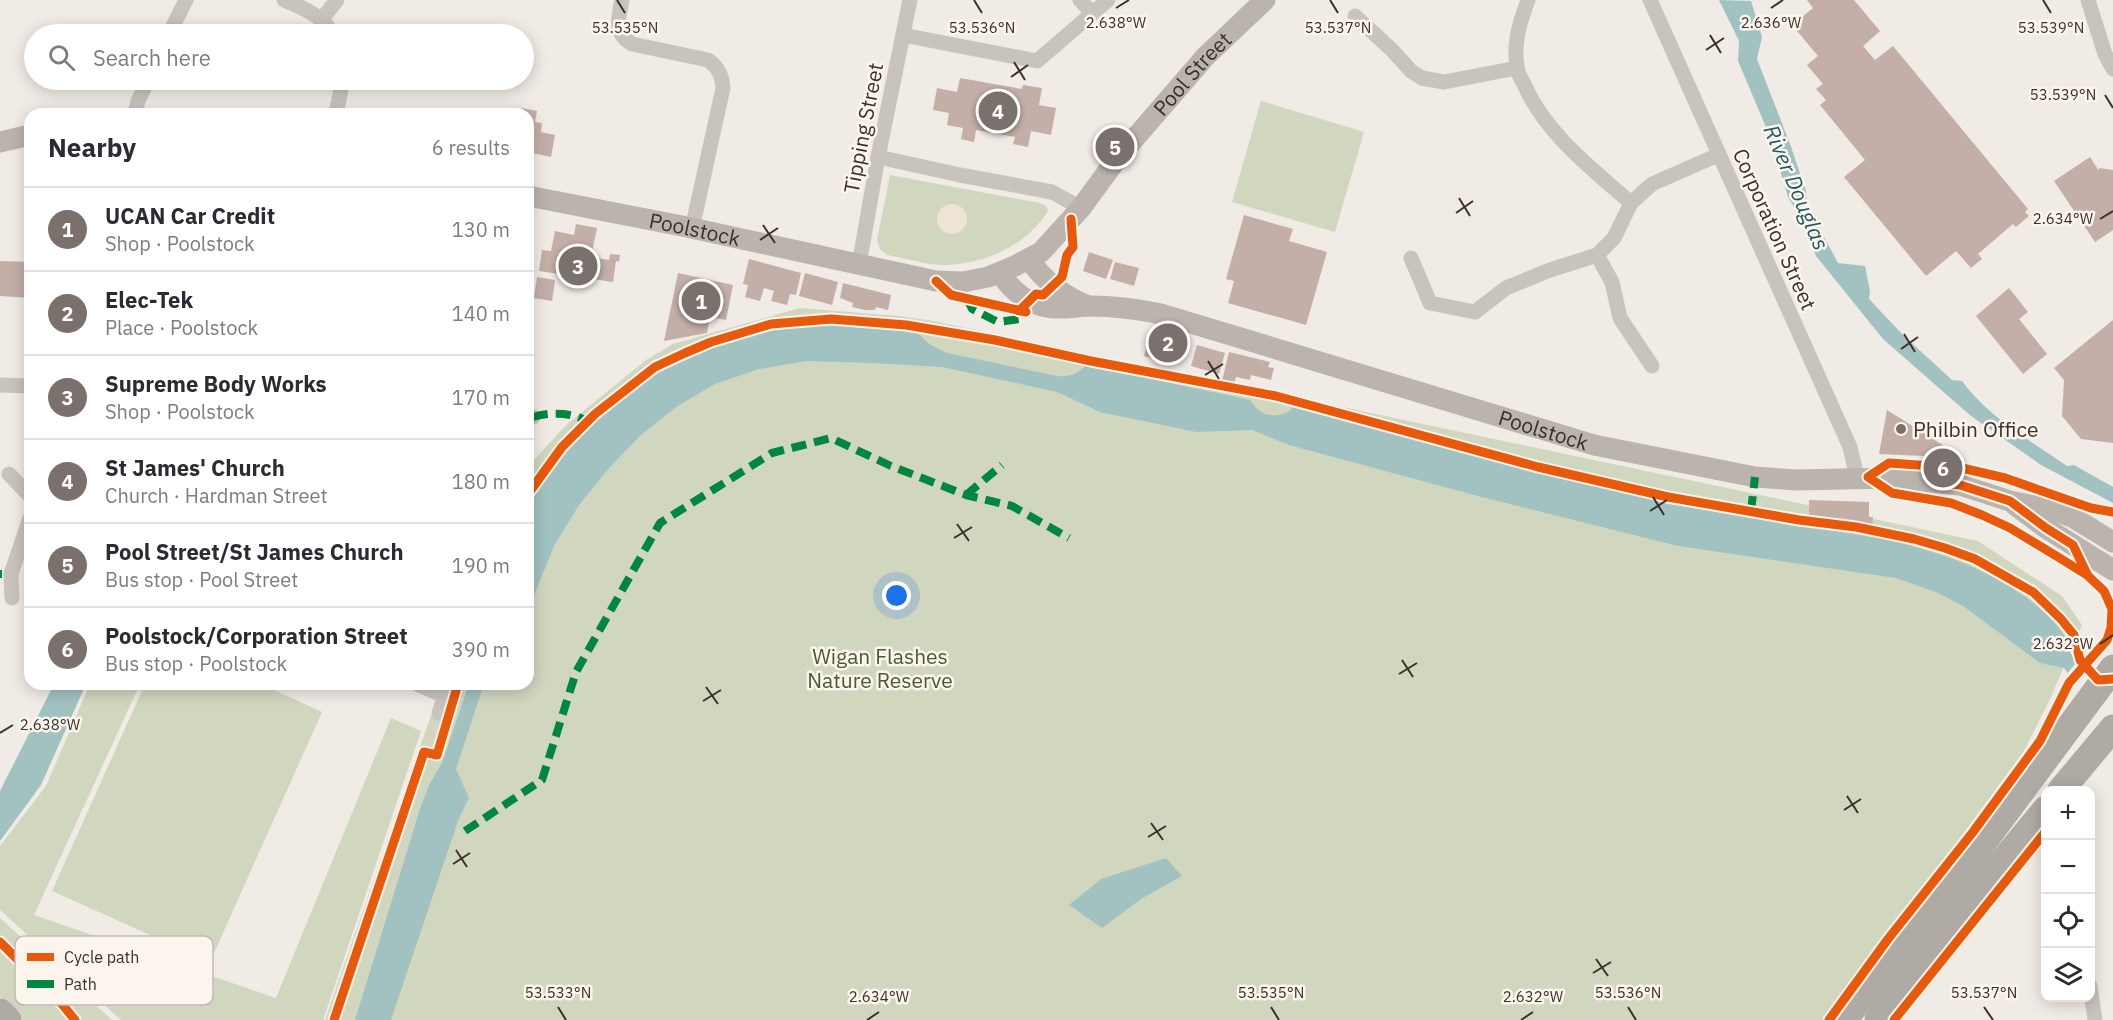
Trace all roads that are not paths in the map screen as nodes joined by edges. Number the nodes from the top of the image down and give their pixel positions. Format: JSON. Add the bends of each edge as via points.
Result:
{"nodes":[{"id":1,"x":186,"y":0,"type":"edge"},
{"id":2,"x":284,"y":0,"type":"edge"},
{"id":3,"x":337,"y":0,"type":"edge"},
{"id":4,"x":622,"y":0,"type":"edge"},
{"id":5,"x":910,"y":0,"type":"edge"},
{"id":6,"x":1080,"y":0,"type":"edge"},
{"id":7,"x":1108,"y":0,"type":"edge"},
{"id":8,"x":1264,"y":0,"type":"edge"},
{"id":9,"x":1528,"y":0,"type":"edge"},
{"id":10,"x":1650,"y":0,"type":"edge"},
{"id":11,"x":2088,"y":0,"type":"edge"},
{"id":12,"x":1092,"y":13,"type":"junction"},
{"id":13,"x":1354,"y":16,"type":"dead end"},
{"id":14,"x":321,"y":20,"type":"junction"},
{"id":15,"x":174,"y":24,"type":"edge"},
{"id":16,"x":324,"y":24,"type":"edge"},
{"id":17,"x":903,"y":35,"type":"junction"},
{"id":18,"x":1517,"y":68,"type":"junction"},
{"id":19,"x":2113,"y":69,"type":"edge"},
{"id":20,"x":143,"y":90,"type":"edge"},
{"id":21,"x":341,"y":90,"type":"edge"},
{"id":22,"x":136,"y":108,"type":"edge"},
{"id":23,"x":337,"y":108,"type":"edge"},
{"id":24,"x":24,"y":136,"type":"edge"},
{"id":25,"x":0,"y":142,"type":"edge"},
{"id":26,"x":1719,"y":155,"type":"junction"},
{"id":27,"x":878,"y":157,"type":"junction"},
{"id":28,"x":534,"y":197,"type":"edge"},
{"id":29,"x":1631,"y":203,"type":"junction"},
{"id":30,"x":1081,"y":208,"type":"junction"},
{"id":31,"x":693,"y":229,"type":"junction"},
{"id":32,"x":1597,"y":255,"type":"junction"},
{"id":33,"x":1411,"y":258,"type":"dead end"},
{"id":34,"x":1029,"y":259,"type":"junction"},
{"id":35,"x":858,"y":265,"type":"junction"},
{"id":36,"x":1000,"y":273,"type":"junction"},
{"id":37,"x":1088,"y":306,"type":"junction"},
{"id":38,"x":1652,"y":366,"type":"dead end"},
{"id":39,"x":0,"y":385,"type":"edge"},
{"id":40,"x":24,"y":386,"type":"edge"},
{"id":41,"x":9,"y":474,"type":"dead end"},
{"id":42,"x":1857,"y":477,"type":"junction"},
{"id":43,"x":24,"y":490,"type":"edge"},
{"id":44,"x":2010,"y":501,"type":"junction"},
{"id":45,"x":2073,"y":518,"type":"junction"},
{"id":46,"x":2113,"y":524,"type":"edge"},
{"id":47,"x":24,"y":532,"type":"edge"},
{"id":48,"x":2113,"y":542,"type":"edge"},
{"id":49,"x":2106,"y":566,"type":"edge"},
{"id":50,"x":2113,"y":578,"type":"edge"},
{"id":51,"x":12,"y":598,"type":"dead end"},
{"id":52,"x":2113,"y":668,"type":"edge"},
{"id":53,"x":447,"y":690,"type":"edge"},
{"id":54,"x":439,"y":713,"type":"dead end"},
{"id":55,"x":2111,"y":731,"type":"edge"},
{"id":56,"x":2064,"y":786,"type":"edge"},
{"id":57,"x":2041,"y":815,"type":"edge"},
{"id":58,"x":2093,"y":1002,"type":"edge"},
{"id":59,"x":0,"y":1012,"type":"edge"},
{"id":60,"x":8,"y":1020,"type":"edge"},
{"id":61,"x":1844,"y":1020,"type":"edge"},
{"id":62,"x":1878,"y":1020,"type":"edge"},
{"id":63,"x":2095,"y":1020,"type":"edge"}],
"edges":[{"from":1,"to":15,"type":"street"},
{"from":2,"to":14,"type":"street"},
{"from":3,"to":14,"type":"street"},
{"from":4,"to":31,"type":"street","via":[[618,19],[626,41],[708,60],[715,64],[722,79]]},
{"from":5,"to":17,"type":"street","name":"Tipping Street"},
{"from":6,"to":12,"type":"street"},
{"from":7,"to":12,"type":"street"},
{"from":8,"to":30,"type":"main road","name":"Pool Street","via":[[1205,57],[1116,160]]},
{"from":9,"to":18,"type":"street","via":[[1516,31]]},
{"from":10,"to":26,"type":"street","name":"Corporation Street"},
{"from":11,"to":19,"type":"street"},
{"from":12,"to":17,"type":"street","via":[[1037,61]]},
{"from":13,"to":18,"type":"street","via":[[1422,78],[1444,82]]},
{"from":14,"to":16,"type":"street"},
{"from":17,"to":27,"type":"street","name":"Tipping Street"},
{"from":18,"to":29,"type":"street","via":[[1528,93],[1560,138]]},
{"from":20,"to":22,"type":"street"},
{"from":21,"to":23,"type":"street"},
{"from":24,"to":25,"type":"main road"},
{"from":26,"to":29,"type":"street","via":[[1652,184]]},
{"from":26,"to":42,"type":"street","name":"Corporation Street","via":[[1850,447]]},
{"from":27,"to":30,"type":"street","via":[[1052,192]]},
{"from":27,"to":35,"type":"street","name":"Tipping Street"},
{"from":28,"to":31,"type":"main road","name":"Poolstock"},
{"from":29,"to":32,"type":"street","via":[[1614,238]]},
{"from":30,"to":34,"type":"main road","name":"Pool Street","via":[[1052,242]]},
{"from":31,"to":35,"type":"main road","name":"Poolstock"},
{"from":32,"to":33,"type":"street","via":[[1506,288],[1475,312],[1430,303]]},
{"from":32,"to":38,"type":"street","via":[[1612,282],[1620,318]]},
{"from":34,"to":36,"type":"main road","name":"Poolstock"},
{"from":34,"to":37,"type":"main road","name":"Poolstock","via":[[1062,294]]},
{"from":35,"to":36,"type":"main road","name":"Poolstock","via":[[950,282]]},
{"from":36,"to":37,"type":"main road","name":"Poolstock","via":[[1017,294],[1041,306]]},
{"from":37,"to":42,"type":"main road","name":"Poolstock","via":[[1161,314],[1594,445],[1755,477]]},
{"from":39,"to":40,"type":"street"},
{"from":41,"to":43,"type":"street"},
{"from":42,"to":44,"type":"main road","name":"Poolstock","via":[[1960,485]]},
{"from":44,"to":45,"type":"main road","name":"Poolstock"},
{"from":44,"to":49,"type":"main road","name":"Poolstock"},
{"from":45,"to":46,"type":"main road"},
{"from":45,"to":48,"type":"main road","name":"Poolstock"},
{"from":47,"to":51,"type":"street","via":[[6,574]]},
{"from":49,"to":50,"type":"main road","name":"Poolstock"},
{"from":52,"to":61,"type":"highway"},
{"from":53,"to":54,"type":"street"},
{"from":55,"to":56,"type":"highway"},
{"from":57,"to":62,"type":"highway"},
{"from":58,"to":63,"type":"street"},
{"from":59,"to":60,"type":"highway"}]}
